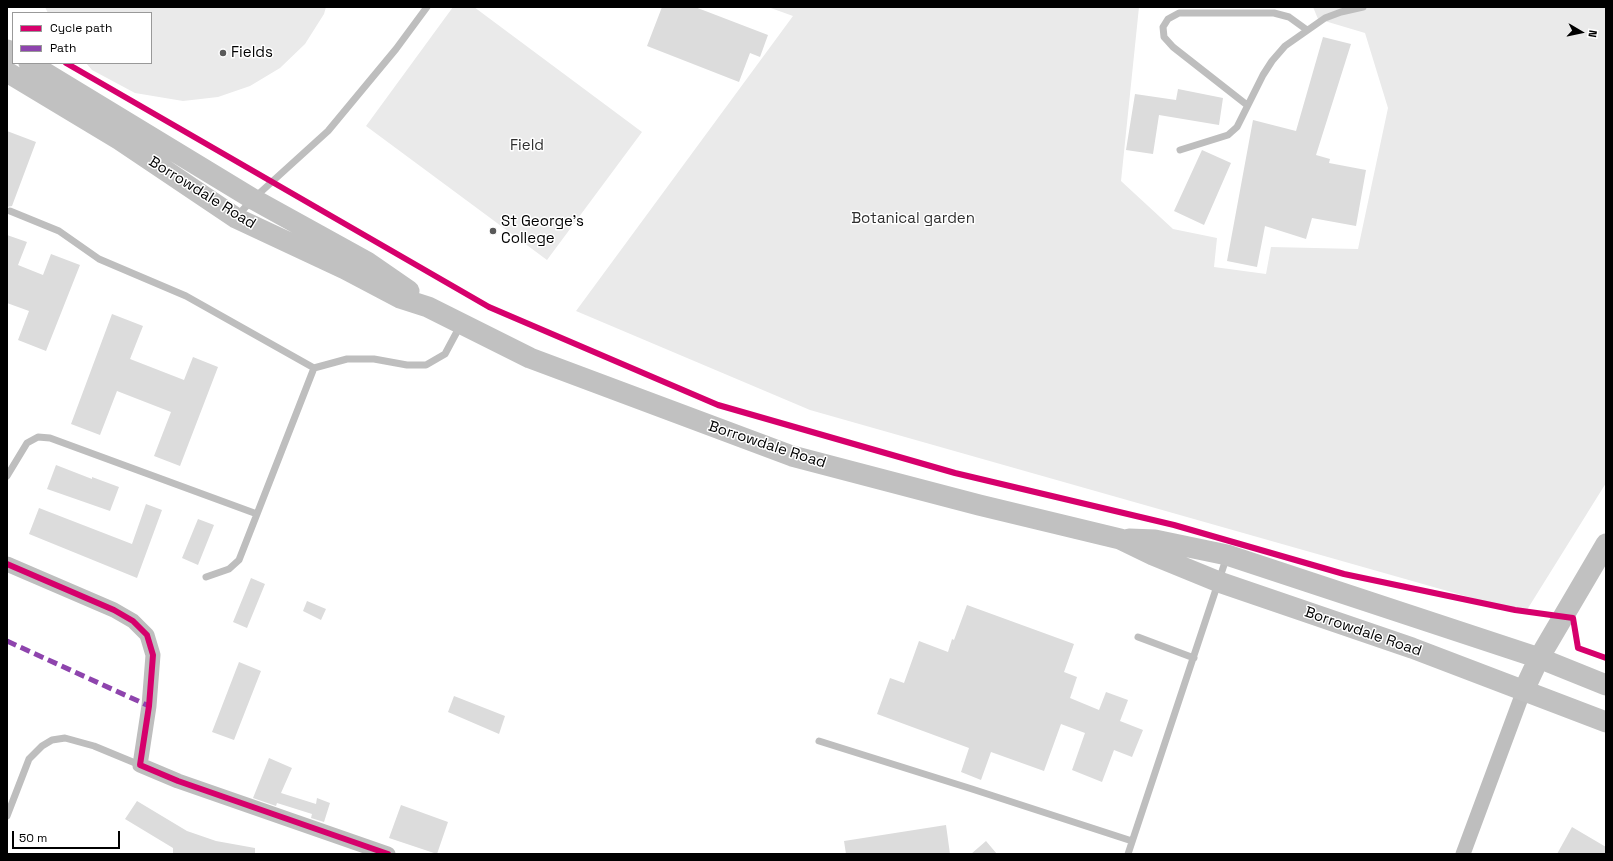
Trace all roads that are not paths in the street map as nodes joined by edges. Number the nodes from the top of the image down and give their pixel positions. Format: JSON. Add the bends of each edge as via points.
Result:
{"nodes":[{"id":1,"x":427,"y":7,"type":"edge"},
{"id":2,"x":1363,"y":7,"type":"edge"},
{"id":3,"x":1307,"y":30,"type":"junction"},
{"id":4,"x":31,"y":64,"type":"edge"},
{"id":5,"x":7,"y":72,"type":"edge"},
{"id":6,"x":1247,"y":105,"type":"junction"},
{"id":7,"x":1180,"y":150,"type":"dead end"},
{"id":8,"x":253,"y":199,"type":"junction"},
{"id":9,"x":10,"y":211,"type":"dead end"},
{"id":10,"x":236,"y":218,"type":"junction"},
{"id":11,"x":428,"y":307,"type":"junction"},
{"id":12,"x":461,"y":324,"type":"junction"},
{"id":13,"x":314,"y":368,"type":"junction"},
{"id":14,"x":7,"y":476,"type":"edge"},
{"id":15,"x":257,"y":514,"type":"junction"},
{"id":16,"x":1120,"y":539,"type":"junction"},
{"id":17,"x":1606,"y":544,"type":"edge"},
{"id":18,"x":1227,"y":555,"type":"junction"},
{"id":19,"x":7,"y":564,"type":"edge"},
{"id":20,"x":206,"y":577,"type":"dead end"},
{"id":21,"x":1219,"y":582,"type":"junction"},
{"id":22,"x":1138,"y":637,"type":"dead end"},
{"id":23,"x":1194,"y":658,"type":"junction"},
{"id":24,"x":1538,"y":658,"type":"junction"},
{"id":25,"x":1606,"y":685,"type":"edge"},
{"id":26,"x":1524,"y":690,"type":"junction"},
{"id":27,"x":1606,"y":722,"type":"edge"},
{"id":28,"x":819,"y":741,"type":"dead end"},
{"id":29,"x":140,"y":765,"type":"junction"},
{"id":30,"x":7,"y":816,"type":"edge"},
{"id":31,"x":1132,"y":841,"type":"junction"},
{"id":32,"x":378,"y":853,"type":"edge"},
{"id":33,"x":1128,"y":854,"type":"edge"},
{"id":34,"x":1463,"y":854,"type":"edge"}],
"edges":[{"from":1,"to":8,"type":"lane","via":[[328,131]]},
{"from":2,"to":3,"type":"lane","via":[[1325,18]]},
{"from":3,"to":6,"type":"lane","via":[[1285,46],[1272,61]]},
{"from":3,"to":6,"type":"lane","via":[[1290,17],[1274,13],[1179,13],[1168,18],[1163,26],[1164,37],[1173,47]]},
{"from":4,"to":8,"type":"main road","name":"Borrowdale Road"},
{"from":5,"to":10,"type":"main road","name":"Borrowdale Road","via":[[120,140]]},
{"from":6,"to":7,"type":"lane","via":[[1237,127],[1228,135]]},
{"from":8,"to":10,"type":"lane"},
{"from":8,"to":11,"type":"main road","name":"Borrowdale Road","via":[[367,262],[401,284]]},
{"from":9,"to":13,"type":"lane","via":[[58,230],[100,258],[186,296]]},
{"from":10,"to":11,"type":"main road","name":"Borrowdale Road","via":[[400,298]]},
{"from":11,"to":12,"type":"main road","name":"Borrowdale Road"},
{"from":12,"to":13,"type":"lane","via":[[445,354],[426,365],[407,365],[374,359],[347,359]]},
{"from":12,"to":16,"type":"main road","name":"Borrowdale Road","via":[[530,358],[792,456]]},
{"from":13,"to":15,"type":"lane"},
{"from":14,"to":15,"type":"lane","via":[[27,443],[38,437],[50,438]]},
{"from":15,"to":20,"type":"lane","via":[[239,560],[229,570]]},
{"from":16,"to":18,"type":"main road","name":"Borrowdale Road","via":[[1155,540]]},
{"from":16,"to":21,"type":"main road","name":"Borrowdale Road"},
{"from":17,"to":24,"type":"main road"},
{"from":18,"to":21,"type":"lane"},
{"from":18,"to":24,"type":"main road","name":"Borrowdale Road"},
{"from":19,"to":29,"type":"street","via":[[114,610],[133,621],[147,635],[153,655],[149,706]]},
{"from":21,"to":23,"type":"lane"},
{"from":21,"to":26,"type":"main road","name":"Borrowdale Road","via":[[1412,648]]},
{"from":22,"to":23,"type":"lane"},
{"from":23,"to":31,"type":"lane"},
{"from":24,"to":25,"type":"main road","name":"Borrowdale Road"},
{"from":24,"to":26,"type":"main road"},
{"from":26,"to":27,"type":"main road","name":"Borrowdale Road"},
{"from":26,"to":34,"type":"street"},
{"from":28,"to":31,"type":"lane"},
{"from":29,"to":30,"type":"lane","via":[[94,746],[65,738],[52,740],[29,759]]},
{"from":29,"to":32,"type":"street"},
{"from":31,"to":33,"type":"lane"}]}
